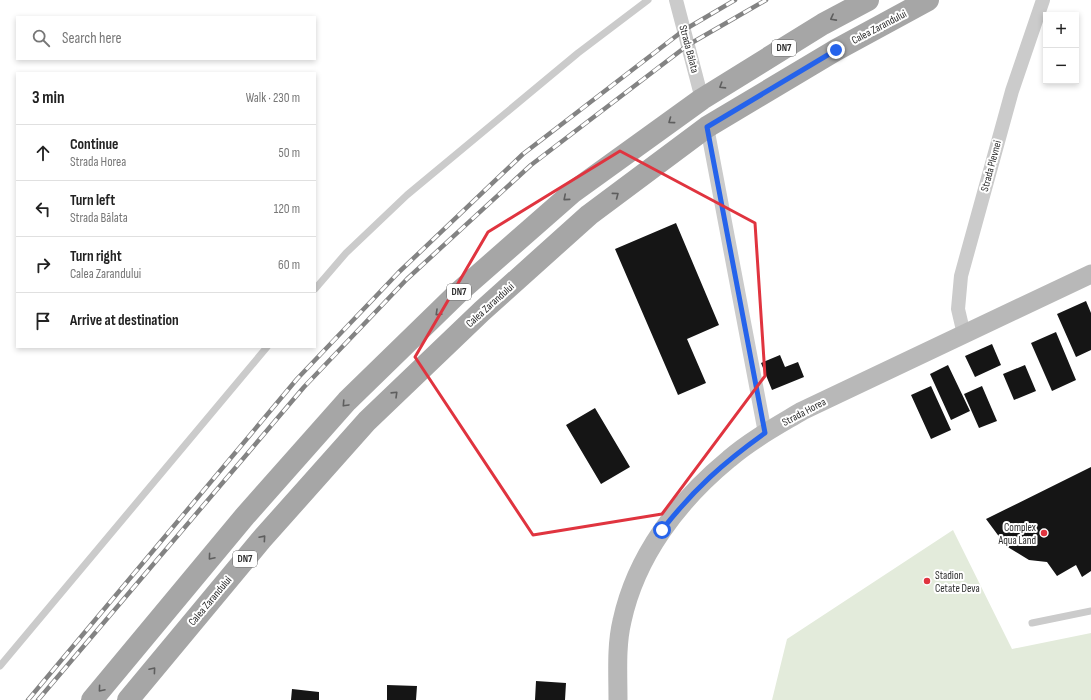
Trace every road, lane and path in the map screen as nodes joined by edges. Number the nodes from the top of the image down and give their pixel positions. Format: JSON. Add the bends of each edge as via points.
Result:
{"nodes":[{"id":1,"x":648,"y":0,"type":"edge"},
{"id":2,"x":676,"y":0,"type":"edge"},
{"id":3,"x":868,"y":0,"type":"edge"},
{"id":4,"x":928,"y":0,"type":"edge"},
{"id":5,"x":1043,"y":0,"type":"edge"},
{"id":6,"x":702,"y":99,"type":"junction"},
{"id":7,"x":707,"y":127,"type":"junction"},
{"id":8,"x":524,"y":235,"type":"junction"},
{"id":9,"x":544,"y":257,"type":"junction"},
{"id":10,"x":1091,"y":274,"type":"edge"},
{"id":11,"x":316,"y":288,"type":"edge"},
{"id":12,"x":966,"y":334,"type":"junction"},
{"id":13,"x":266,"y":348,"type":"edge"},
{"id":14,"x":765,"y":433,"type":"junction"},
{"id":15,"x":1091,"y":611,"type":"edge"},
{"id":16,"x":1032,"y":623,"type":"dead end"},
{"id":17,"x":0,"y":666,"type":"edge"},
{"id":18,"x":92,"y":700,"type":"edge"},
{"id":19,"x":128,"y":700,"type":"edge"},
{"id":20,"x":618,"y":700,"type":"edge"}],
"edges":[{"from":1,"to":11,"type":"lane","via":[[578,53],[407,196],[346,252]]},
{"from":2,"to":6,"type":"street","name":"Strada Bălata"},
{"from":3,"to":6,"type":"main road","number":"DN7","one_way":true,"via":[[823,24]]},
{"from":4,"to":7,"type":"main road","name":"Calea Zarandului","number":"DN7","via":[[836,50]]},
{"from":5,"to":12,"type":"street","name":"Strada Plevnei","via":[[1012,91],[961,276],[958,309]]},
{"from":6,"to":8,"type":"main road","number":"DN7","one_way":true,"via":[[573,192]]},
{"from":9,"to":7,"type":"main road","name":"Calea Zarandului","number":"DN7","one_way":true,"via":[[589,215]]},
{"from":7,"to":14,"type":"street"},
{"from":8,"to":9,"type":"main road"},
{"from":8,"to":18,"type":"main road","number":"DN7","one_way":true,"via":[[460,291],[347,401],[240,522]]},
{"from":19,"to":9,"type":"main road","name":"Calea Zarandului","number":"DN7","one_way":true,"via":[[261,540],[367,421],[482,311]]},
{"from":10,"to":12,"type":"main road","name":"Strada Horea"},
{"from":12,"to":14,"type":"main road","name":"Strada Horea","via":[[802,411]]},
{"from":13,"to":17,"type":"lane"},
{"from":14,"to":20,"type":"main road","name":"Strada Horea","via":[[729,459],[683,503],[662,530],[644,560],[629,593],[621,622]]},
{"from":15,"to":16,"type":"lane"}]}
